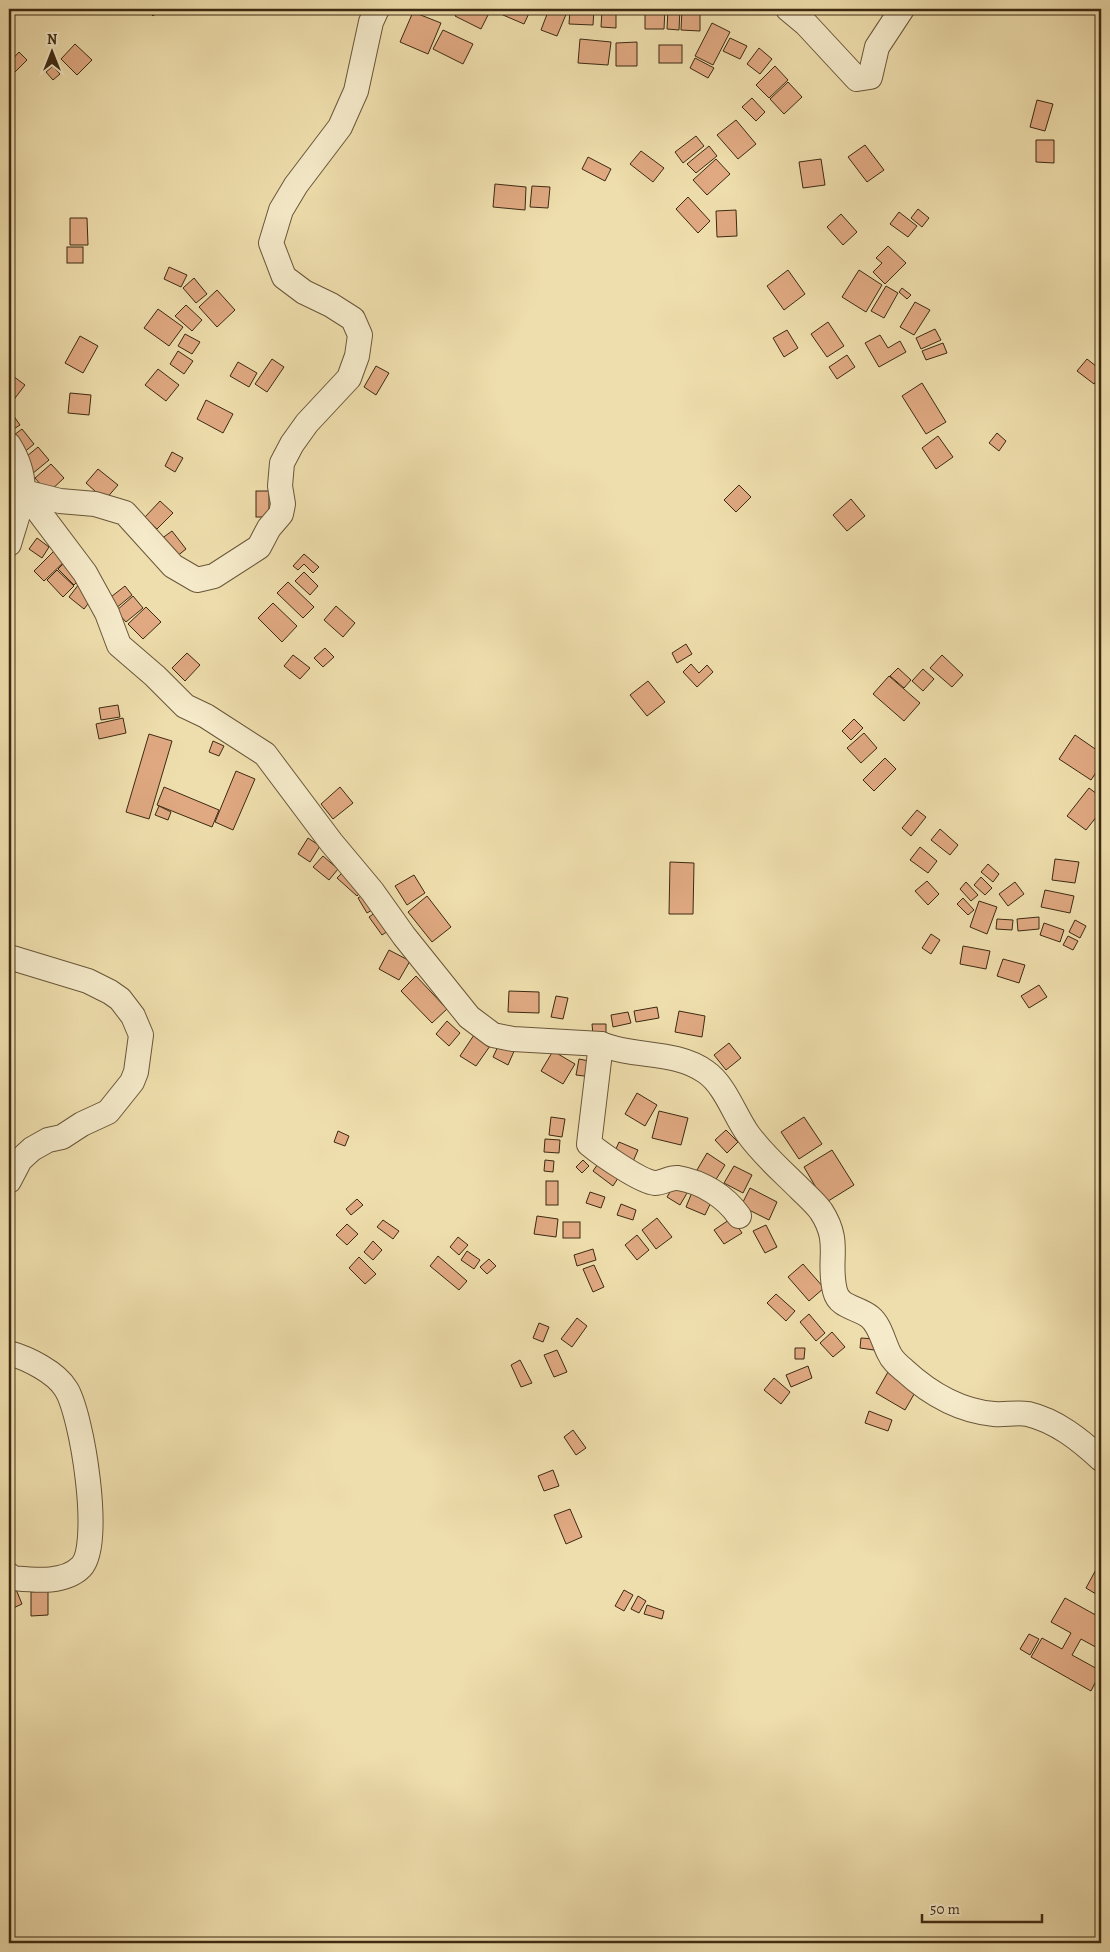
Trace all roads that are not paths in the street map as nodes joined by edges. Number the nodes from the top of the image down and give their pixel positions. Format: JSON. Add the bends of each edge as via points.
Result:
{"nodes":[{"id":1,"x":377,"y":9,"type":"edge"},
{"id":2,"x":788,"y":9,"type":"edge"},
{"id":3,"x":902,"y":9,"type":"edge"},
{"id":4,"x":9,"y":445,"type":"edge"},
{"id":5,"x":24,"y":492,"type":"junction"},
{"id":6,"x":9,"y":544,"type":"edge"},
{"id":7,"x":9,"y":958,"type":"edge"},
{"id":8,"x":601,"y":1044,"type":"junction"},
{"id":9,"x":9,"y":1181,"type":"edge"},
{"id":10,"x":739,"y":1216,"type":"dead end"},
{"id":11,"x":9,"y":1353,"type":"edge"},
{"id":12,"x":1101,"y":1459,"type":"edge"},
{"id":13,"x":9,"y":1575,"type":"edge"}],
"edges":[{"from":1,"to":5,"type":"street","via":[[371,22],[356,91],[340,127],[281,210],[271,243],[284,277],[352,319],[360,335],[357,356],[349,378],[292,444],[282,463],[281,514],[259,547],[214,576],[197,580],[173,566],[125,513],[94,504],[60,501]]},
{"from":2,"to":3,"type":"street","via":[[857,79],[870,76],[877,47]]},
{"from":4,"to":5,"type":"street"},
{"from":5,"to":6,"type":"street"},
{"from":5,"to":8,"type":"street","via":[[85,573],[107,613],[119,645],[185,706],[265,754],[469,1017],[493,1035]]},
{"from":7,"to":9,"type":"street","via":[[88,980],[110,992],[133,1016],[142,1035],[132,1082],[108,1112],[32,1149],[20,1160]]},
{"from":8,"to":10,"type":"street","via":[[588,1144],[623,1168],[654,1183],[676,1178],[707,1187],[730,1203]]},
{"from":8,"to":12,"type":"street","via":[[612,1049],[674,1058],[706,1072],[715,1080],[760,1150],[821,1212],[832,1233],[832,1275],[839,1300],[877,1324],[894,1361],[912,1377],[955,1405],[994,1414],[1027,1414],[1051,1423],[1071,1434]]},
{"from":11,"to":13,"type":"street","via":[[52,1374],[66,1388],[83,1441],[91,1529],[88,1559],[80,1568],[48,1580],[12,1578]]}]}
